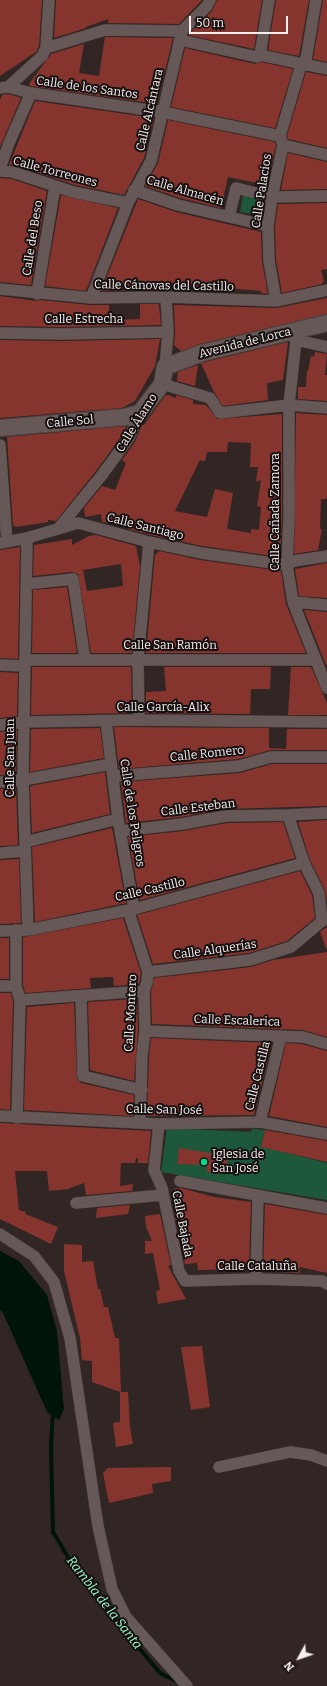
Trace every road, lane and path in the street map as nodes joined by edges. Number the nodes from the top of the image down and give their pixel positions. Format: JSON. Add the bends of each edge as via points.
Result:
{"nodes":[{"id":1,"x":49,"y":0,"type":"edge"},
{"id":2,"x":210,"y":0,"type":"edge"},
{"id":3,"x":269,"y":0,"type":"edge"},
{"id":4,"x":316,"y":0,"type":"edge"},
{"id":5,"x":181,"y":35,"type":"junction"},
{"id":6,"x":46,"y":48,"type":"junction"},
{"id":7,"x":260,"y":55,"type":"junction"},
{"id":8,"x":303,"y":65,"type":"junction"},
{"id":9,"x":327,"y":69,"type":"edge"},
{"id":10,"x":4,"y":88,"type":"edge"},
{"id":11,"x":31,"y":93,"type":"junction"},
{"id":12,"x":162,"y":112,"type":"junction"},
{"id":13,"x":4,"y":141,"type":"edge"},
{"id":14,"x":282,"y":141,"type":"junction"},
{"id":15,"x":327,"y":155,"type":"edge"},
{"id":16,"x":0,"y":168,"type":"edge"},
{"id":17,"x":0,"y":171,"type":"edge"},
{"id":18,"x":55,"y":186,"type":"junction"},
{"id":19,"x":134,"y":190,"type":"junction"},
{"id":20,"x":327,"y":196,"type":"edge"},
{"id":21,"x":272,"y":197,"type":"junction"},
{"id":22,"x":128,"y":203,"type":"junction"},
{"id":23,"x":229,"y":217,"type":"junction"},
{"id":24,"x":268,"y":226,"type":"junction"},
{"id":25,"x":0,"y":289,"type":"edge"},
{"id":26,"x":327,"y":290,"type":"edge"},
{"id":27,"x":37,"y":294,"type":"junction"},
{"id":28,"x":166,"y":297,"type":"junction"},
{"id":29,"x":91,"y":298,"type":"junction"},
{"id":30,"x":276,"y":301,"type":"junction"},
{"id":31,"x":327,"y":323,"type":"edge"},
{"id":32,"x":0,"y":332,"type":"edge"},
{"id":33,"x":168,"y":332,"type":"junction"},
{"id":34,"x":294,"y":335,"type":"junction"},
{"id":35,"x":327,"y":347,"type":"edge"},
{"id":36,"x":165,"y":367,"type":"junction"},
{"id":37,"x":162,"y":384,"type":"junction"},
{"id":38,"x":289,"y":405,"type":"junction"},
{"id":39,"x":327,"y":408,"type":"edge"},
{"id":40,"x":140,"y":413,"type":"junction"},
{"id":41,"x":0,"y":428,"type":"edge"},
{"id":42,"x":0,"y":446,"type":"edge"},
{"id":43,"x":58,"y":529,"type":"junction"},
{"id":44,"x":27,"y":538,"type":"junction"},
{"id":45,"x":149,"y":542,"type":"junction"},
{"id":46,"x":3,"y":543,"type":"edge"},
{"id":47,"x":327,"y":556,"type":"edge"},
{"id":48,"x":287,"y":565,"type":"junction"},
{"id":49,"x":27,"y":584,"type":"junction"},
{"id":50,"x":293,"y":602,"type":"junction"},
{"id":51,"x":327,"y":605,"type":"edge"},
{"id":52,"x":138,"y":659,"type":"junction"},
{"id":53,"x":85,"y":660,"type":"junction"},
{"id":54,"x":315,"y":660,"type":"junction"},
{"id":55,"x":25,"y":663,"type":"junction"},
{"id":56,"x":0,"y":665,"type":"edge"},
{"id":57,"x":323,"y":670,"type":"edge"},
{"id":58,"x":327,"y":688,"type":"edge"},
{"id":59,"x":106,"y":720,"type":"junction"},
{"id":60,"x":140,"y":720,"type":"junction"},
{"id":61,"x":24,"y":722,"type":"junction"},
{"id":62,"x":327,"y":722,"type":"edge"},
{"id":63,"x":0,"y":725,"type":"edge"},
{"id":64,"x":327,"y":757,"type":"edge"},
{"id":65,"x":111,"y":764,"type":"junction"},
{"id":66,"x":114,"y":776,"type":"junction"},
{"id":67,"x":23,"y":780,"type":"junction"},
{"id":68,"x":0,"y":782,"type":"edge"},
{"id":69,"x":327,"y":813,"type":"edge"},
{"id":70,"x":288,"y":816,"type":"junction"},
{"id":71,"x":118,"y":819,"type":"junction"},
{"id":72,"x":121,"y":831,"type":"junction"},
{"id":73,"x":25,"y":847,"type":"junction"},
{"id":74,"x":0,"y":853,"type":"edge"},
{"id":75,"x":304,"y":863,"type":"junction"},
{"id":76,"x":134,"y":908,"type":"junction"},
{"id":77,"x":325,"y":920,"type":"edge"},
{"id":78,"x":16,"y":930,"type":"junction"},
{"id":79,"x":28,"y":930,"type":"junction"},
{"id":80,"x":0,"y":931,"type":"edge"},
{"id":81,"x":148,"y":972,"type":"junction"},
{"id":82,"x":0,"y":986,"type":"edge"},
{"id":83,"x":16,"y":986,"type":"junction"},
{"id":84,"x":144,"y":991,"type":"junction"},
{"id":85,"x":81,"y":996,"type":"junction"},
{"id":86,"x":20,"y":1000,"type":"junction"},
{"id":87,"x":145,"y":1031,"type":"junction"},
{"id":88,"x":281,"y":1036,"type":"junction"},
{"id":89,"x":327,"y":1044,"type":"edge"},
{"id":90,"x":142,"y":1090,"type":"junction"},
{"id":91,"x":0,"y":1116,"type":"edge"},
{"id":92,"x":17,"y":1118,"type":"junction"},
{"id":93,"x":260,"y":1122,"type":"junction"},
{"id":94,"x":140,"y":1123,"type":"junction"},
{"id":95,"x":160,"y":1124,"type":"junction"},
{"id":96,"x":327,"y":1134,"type":"edge"},
{"id":97,"x":180,"y":1181,"type":"dead end"},
{"id":98,"x":163,"y":1195,"type":"junction"},
{"id":99,"x":258,"y":1196,"type":"junction"},
{"id":100,"x":76,"y":1203,"type":"dead end"},
{"id":101,"x":327,"y":1208,"type":"edge"},
{"id":102,"x":0,"y":1234,"type":"edge"},
{"id":103,"x":256,"y":1280,"type":"junction"},
{"id":104,"x":185,"y":1281,"type":"joint"},
{"id":105,"x":327,"y":1284,"type":"edge"},
{"id":106,"x":327,"y":1460,"type":"edge"},
{"id":107,"x":219,"y":1467,"type":"dead end"},
{"id":108,"x":187,"y":1686,"type":"edge"}],
"edges":[{"from":1,"to":6,"type":"street"},
{"from":2,"to":5,"type":"street"},
{"from":3,"to":7,"type":"street"},
{"from":4,"to":8,"type":"street","name":"Calle Palacios"},
{"from":5,"to":6,"type":"street","via":[[105,30]]},
{"from":5,"to":7,"type":"street","via":[[257,57]]},
{"from":5,"to":12,"type":"street","name":"Calle Alcántara"},
{"from":6,"to":10,"type":"street","via":[[42,56]]},
{"from":7,"to":8,"type":"street"},
{"from":8,"to":9,"type":"street"},
{"from":8,"to":14,"type":"street","name":"Calle Palacios"},
{"from":10,"to":11,"type":"street","name":"Calle de los Santos"},
{"from":11,"to":12,"type":"street","name":"Calle de los Santos"},
{"from":11,"to":13,"type":"street"},
{"from":12,"to":14,"type":"street","name":"Calle de los Santos"},
{"from":12,"to":19,"type":"street","name":"Calle Alcántara","via":[[152,161]]},
{"from":13,"to":16,"type":"street"},
{"from":14,"to":15,"type":"street","name":"Calle de los Santos"},
{"from":14,"to":21,"type":"street","name":"Calle Palacios"},
{"from":17,"to":18,"type":"street","name":"Calle Torreones","via":[[13,172]]},
{"from":18,"to":22,"type":"street","name":"Calle Torreones"},
{"from":18,"to":27,"type":"street","name":"Calle del Beso"},
{"from":19,"to":22,"type":"street","name":"Calle Alcántara"},
{"from":19,"to":23,"type":"street","name":"Calle Almacén","via":[[178,205]]},
{"from":20,"to":21,"type":"street","name":"Calle Almacén"},
{"from":21,"to":23,"type":"street","name":"Calle Almacén","via":[[236,188]]},
{"from":21,"to":24,"type":"street","name":"Calle Palacios"},
{"from":22,"to":29,"type":"street","name":"Calle Alcántara"},
{"from":23,"to":24,"type":"street","name":"Calle Almacén"},
{"from":24,"to":30,"type":"street","name":"Calle Palacios","via":[[269,261]]},
{"from":25,"to":27,"type":"street","name":"Calle Cánovas del Castillo"},
{"from":26,"to":30,"type":"street","name":"Calle Cánovas del Castillo"},
{"from":27,"to":29,"type":"street","name":"Calle Cánovas del Castillo"},
{"from":28,"to":29,"type":"street","name":"Calle Cánovas del Castillo"},
{"from":28,"to":30,"type":"street","name":"Calle Cánovas del Castillo"},
{"from":28,"to":33,"type":"street","name":"Calle Álamo"},
{"from":31,"to":34,"type":"street","name":"Avenida de Lorca"},
{"from":32,"to":33,"type":"street","name":"Calle Estrecha"},
{"from":33,"to":36,"type":"street","name":"Calle Álamo"},
{"from":34,"to":35,"type":"street"},
{"from":34,"to":36,"type":"street","name":"Avenida de Lorca","via":[[202,353]]},
{"from":34,"to":38,"type":"street","name":"Calle Cañada Zamora"},
{"from":36,"to":37,"type":"street","name":"Calle Álamo"},
{"from":37,"to":38,"type":"street","via":[[210,398],[220,413]]},
{"from":37,"to":40,"type":"street","name":"Calle Álamo"},
{"from":38,"to":39,"type":"street"},
{"from":38,"to":48,"type":"street","name":"Calle Cañada Zamora"},
{"from":40,"to":41,"type":"street","name":"Calle Sol","via":[[125,417]]},
{"from":40,"to":43,"type":"street","name":"Calle Álamo","via":[[129,438]]},
{"from":42,"to":46,"type":"street"},
{"from":43,"to":44,"type":"street","name":"Calle Santiago"},
{"from":43,"to":45,"type":"street","name":"Calle Santiago","via":[[78,523]]},
{"from":44,"to":46,"type":"street","name":"Calle Santiago"},
{"from":44,"to":49,"type":"street","name":"Calle San Juan"},
{"from":45,"to":48,"type":"street","name":"Calle Santiago","via":[[201,553]]},
{"from":45,"to":52,"type":"street"},
{"from":47,"to":48,"type":"street","via":[[294,561]]},
{"from":48,"to":50,"type":"street","name":"Calle Cañada Zamora"},
{"from":49,"to":53,"type":"street","via":[[73,580]]},
{"from":49,"to":55,"type":"street","name":"Calle San Juan"},
{"from":50,"to":51,"type":"street"},
{"from":50,"to":54,"type":"street","name":"Calle Cañada Zamora"},
{"from":52,"to":53,"type":"street","name":"Calle San Ramón"},
{"from":52,"to":54,"type":"street","name":"Calle San Ramón"},
{"from":52,"to":60,"type":"street"},
{"from":53,"to":55,"type":"street","name":"Calle San Ramón"},
{"from":54,"to":57,"type":"street","name":"Calle Cañada Zamora"},
{"from":55,"to":56,"type":"street","name":"Calle San Ramón"},
{"from":55,"to":61,"type":"street","name":"Calle San Juan"},
{"from":57,"to":58,"type":"street","name":"Calle Cañada Zamora"},
{"from":59,"to":60,"type":"street","name":"Calle García-Alix"},
{"from":59,"to":61,"type":"street","name":"Calle García-Alix"},
{"from":59,"to":65,"type":"street","name":"Calle de los Peligros"},
{"from":60,"to":62,"type":"street","name":"Calle García-Alix"},
{"from":61,"to":63,"type":"street","name":"Calle García-Alix"},
{"from":61,"to":67,"type":"street","name":"Calle San Juan"},
{"from":64,"to":66,"type":"street","name":"Calle Romero","via":[[271,757],[239,766]]},
{"from":65,"to":66,"type":"street","name":"Calle de los Peligros"},
{"from":65,"to":67,"type":"street"},
{"from":66,"to":71,"type":"street","name":"Calle de los Peligros"},
{"from":67,"to":68,"type":"street"},
{"from":67,"to":73,"type":"street","name":"Calle San Juan"},
{"from":69,"to":70,"type":"street","name":"Calle Esteban"},
{"from":70,"to":72,"type":"street","name":"Calle Esteban","via":[[226,816]]},
{"from":70,"to":75,"type":"street","name":"Calle Alquerías"},
{"from":71,"to":72,"type":"street","name":"Calle de los Peligros"},
{"from":71,"to":73,"type":"street"},
{"from":72,"to":76,"type":"street","name":"Calle de los Peligros"},
{"from":73,"to":74,"type":"street"},
{"from":73,"to":79,"type":"street","name":"Calle San Juan"},
{"from":75,"to":76,"type":"street","name":"Calle Castillo"},
{"from":75,"to":77,"type":"street","name":"Calle Alquerías","via":[[319,893]]},
{"from":76,"to":79,"type":"street","name":"Calle Castillo"},
{"from":76,"to":81,"type":"street","name":"Calle Montero","via":[[129,913]]},
{"from":77,"to":81,"type":"street","name":"Calle Alquerías","via":[[291,947],[250,960]]},
{"from":78,"to":79,"type":"street","name":"Calle Castillo"},
{"from":78,"to":80,"type":"street","name":"Calle Castillo"},
{"from":78,"to":83,"type":"street"},
{"from":81,"to":84,"type":"street","name":"Calle Montero"},
{"from":82,"to":83,"type":"street"},
{"from":83,"to":86,"type":"street"},
{"from":84,"to":85,"type":"street"},
{"from":84,"to":87,"type":"street","name":"Calle Montero"},
{"from":85,"to":86,"type":"street"},
{"from":85,"to":90,"type":"street","via":[[84,1076]]},
{"from":86,"to":92,"type":"street"},
{"from":87,"to":88,"type":"street","name":"Calle Escalerica"},
{"from":87,"to":90,"type":"street","name":"Calle Montero"},
{"from":88,"to":89,"type":"street","name":"Calle Escalerica","via":[[303,1037]]},
{"from":88,"to":93,"type":"street","name":"Calle Castilla"},
{"from":90,"to":94,"type":"street","name":"Calle Montero"},
{"from":91,"to":92,"type":"street","name":"Calle San José"},
{"from":92,"to":94,"type":"street","name":"Calle San José"},
{"from":93,"to":95,"type":"street","name":"Calle San José"},
{"from":93,"to":96,"type":"street","name":"Calle San José"},
{"from":94,"to":95,"type":"street","name":"Calle San José"},
{"from":95,"to":98,"type":"street","name":"Calle Bajada","via":[[154,1170]]},
{"from":97,"to":99,"type":"street"},
{"from":98,"to":100,"type":"street"},
{"from":98,"to":104,"type":"street","name":"Calle Bajada","via":[[178,1271]]},
{"from":99,"to":101,"type":"street"},
{"from":99,"to":103,"type":"street"},
{"from":102,"to":108,"type":"street","via":[[34,1256],[54,1282],[70,1338],[98,1526],[112,1589],[126,1617]]},
{"from":103,"to":104,"type":"street","name":"Calle Cataluña"},
{"from":103,"to":105,"type":"street","name":"Calle Cataluña","via":[[322,1281]]},
{"from":106,"to":107,"type":"street","via":[[290,1452]]}]}
